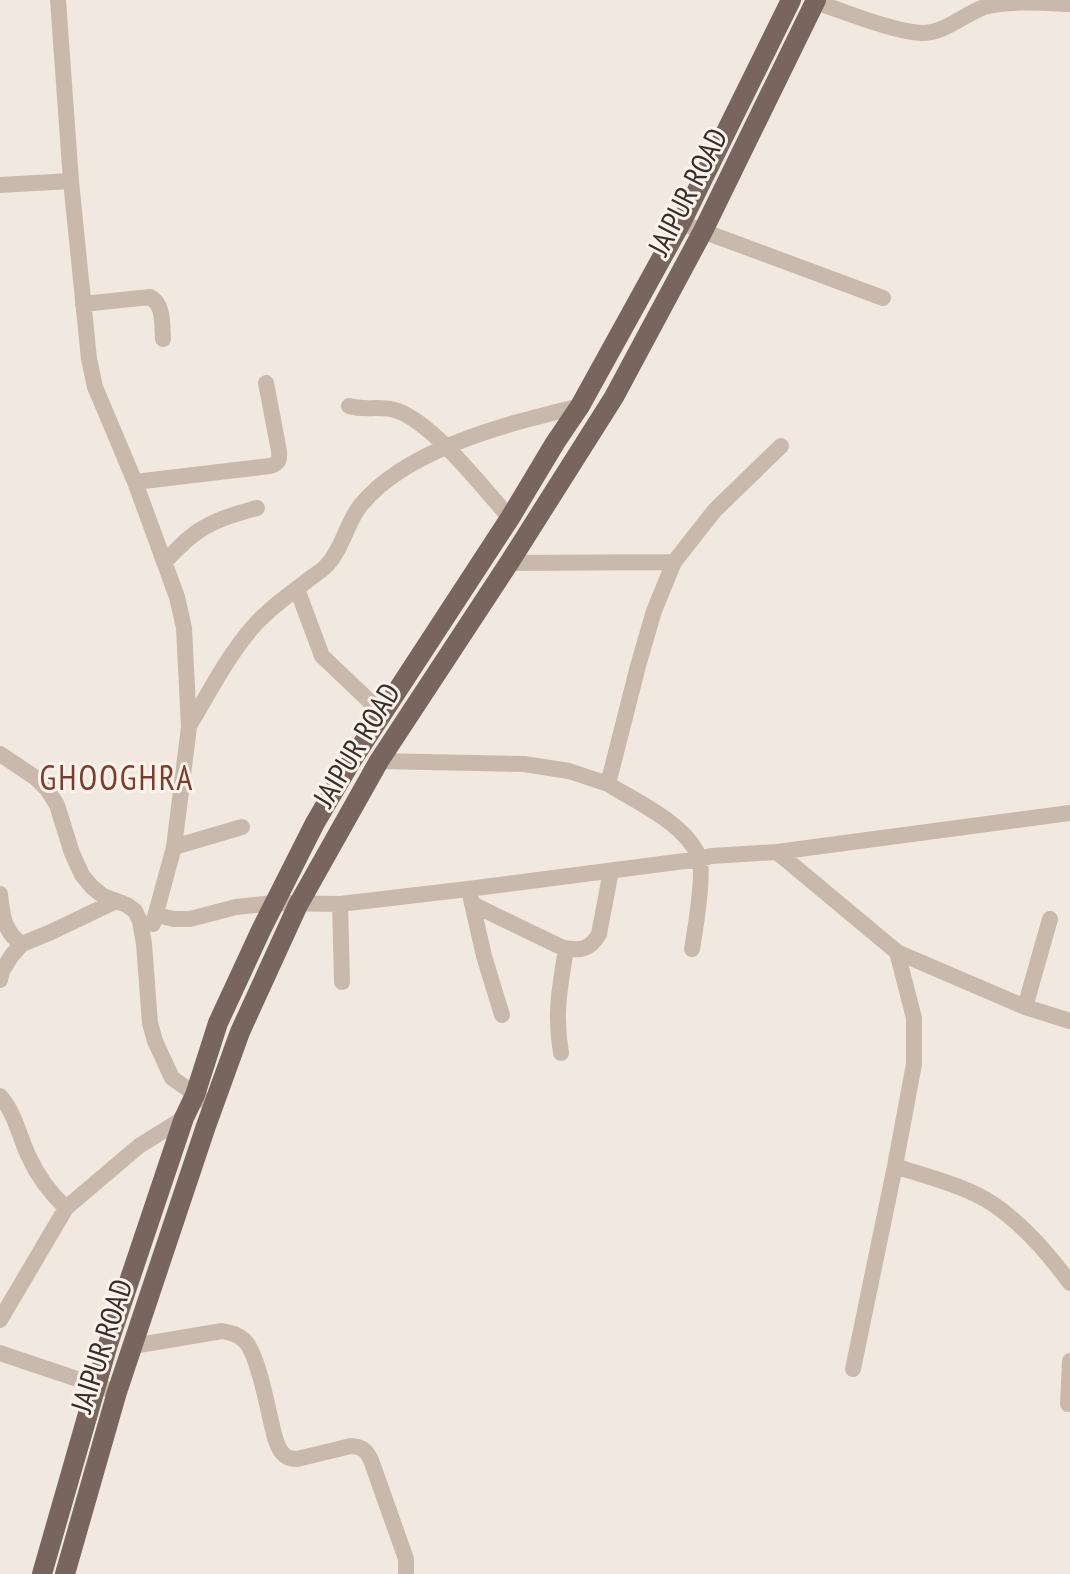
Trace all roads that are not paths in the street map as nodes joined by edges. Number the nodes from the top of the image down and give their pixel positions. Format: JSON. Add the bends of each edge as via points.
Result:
{"nodes":[{"id":1,"x":58,"y":0,"type":"edge"},
{"id":2,"x":791,"y":0,"type":"edge"},
{"id":3,"x":816,"y":1,"type":"edge"},
{"id":4,"x":1070,"y":4,"type":"edge"},
{"id":5,"x":71,"y":181,"type":"junction"},
{"id":6,"x":0,"y":185,"type":"edge"},
{"id":7,"x":681,"y":223,"type":"junction"},
{"id":8,"x":703,"y":231,"type":"junction"},
{"id":9,"x":883,"y":298,"type":"dead end"},
{"id":10,"x":83,"y":304,"type":"junction"},
{"id":11,"x":163,"y":339,"type":"dead end"},
{"id":12,"x":266,"y":383,"type":"dead end"},
{"id":13,"x":349,"y":406,"type":"dead end"},
{"id":14,"x":580,"y":406,"type":"junction"},
{"id":15,"x":781,"y":446,"type":"dead end"},
{"id":16,"x":447,"y":448,"type":"junction"},
{"id":17,"x":135,"y":482,"type":"junction"},
{"id":18,"x":257,"y":508,"type":"dead end"},
{"id":19,"x":510,"y":518,"type":"junction"},
{"id":20,"x":497,"y":538,"type":"junction"},
{"id":21,"x":513,"y":557,"type":"junction"},
{"id":22,"x":164,"y":562,"type":"junction"},
{"id":23,"x":674,"y":562,"type":"junction"},
{"id":24,"x":297,"y":589,"type":"junction"},
{"id":25,"x":382,"y":713,"type":"junction"},
{"id":26,"x":189,"y":727,"type":"junction"},
{"id":27,"x":0,"y":754,"type":"edge"},
{"id":28,"x":379,"y":761,"type":"junction"},
{"id":29,"x":608,"y":784,"type":"junction"},
{"id":30,"x":1070,"y":813,"type":"edge"},
{"id":31,"x":242,"y":827,"type":"dead end"},
{"id":32,"x":174,"y":847,"type":"junction"},
{"id":33,"x":777,"y":852,"type":"junction"},
{"id":34,"x":700,"y":859,"type":"junction"},
{"id":35,"x":611,"y":871,"type":"junction"},
{"id":36,"x":0,"y":894,"type":"edge"},
{"id":37,"x":470,"y":897,"type":"junction"},
{"id":38,"x":116,"y":901,"type":"junction"},
{"id":39,"x":274,"y":903,"type":"junction"},
{"id":40,"x":340,"y":904,"type":"junction"},
{"id":41,"x":298,"y":905,"type":"junction"},
{"id":42,"x":156,"y":915,"type":"junction"},
{"id":43,"x":1050,"y":919,"type":"dead end"},
{"id":44,"x":12,"y":941,"type":"edge"},
{"id":45,"x":144,"y":944,"type":"junction"},
{"id":46,"x":566,"y":949,"type":"junction"},
{"id":47,"x":692,"y":949,"type":"dead end"},
{"id":48,"x":897,"y":952,"type":"junction"},
{"id":49,"x":0,"y":980,"type":"edge"},
{"id":50,"x":342,"y":982,"type":"dead end"},
{"id":51,"x":1025,"y":1007,"type":"junction"},
{"id":52,"x":502,"y":1015,"type":"dead end"},
{"id":53,"x":1070,"y":1021,"type":"edge"},
{"id":54,"x":561,"y":1053,"type":"dead end"},
{"id":55,"x":195,"y":1095,"type":"junction"},
{"id":56,"x":0,"y":1096,"type":"edge"},
{"id":57,"x":213,"y":1106,"type":"junction"},
{"id":58,"x":184,"y":1118,"type":"junction"},
{"id":59,"x":895,"y":1166,"type":"junction"},
{"id":60,"x":66,"y":1208,"type":"junction"},
{"id":61,"x":1070,"y":1283,"type":"edge"},
{"id":62,"x":0,"y":1320,"type":"edge"},
{"id":63,"x":133,"y":1346,"type":"junction"},
{"id":64,"x":0,"y":1353,"type":"edge"},
{"id":65,"x":1070,"y":1361,"type":"edge"},
{"id":66,"x":853,"y":1369,"type":"dead end"},
{"id":67,"x":96,"y":1386,"type":"junction"},
{"id":68,"x":117,"y":1392,"type":"junction"},
{"id":69,"x":1068,"y":1404,"type":"dead end"},
{"id":70,"x":42,"y":1574,"type":"edge"},
{"id":71,"x":65,"y":1574,"type":"edge"},
{"id":72,"x":406,"y":1574,"type":"edge"}],
"edges":[{"from":1,"to":5,"type":"street"},
{"from":2,"to":7,"type":"main road","name":"JAIPUR ROAD"},
{"from":3,"to":4,"type":"street","via":[[919,33],[943,29],[998,3]]},
{"from":3,"to":8,"type":"main road","name":"JAIPUR ROAD"},
{"from":5,"to":6,"type":"street"},
{"from":5,"to":10,"type":"street"},
{"from":7,"to":8,"type":"street"},
{"from":7,"to":14,"type":"main road","name":"JAIPUR ROAD"},
{"from":8,"to":9,"type":"street"},
{"from":8,"to":21,"type":"main road","name":"JAIPUR ROAD","via":[[614,397]]},
{"from":10,"to":11,"type":"street","via":[[155,298]]},
{"from":10,"to":17,"type":"street","via":[[95,387]]},
{"from":12,"to":17,"type":"street","via":[[277,463]]},
{"from":13,"to":16,"type":"street","via":[[401,412]]},
{"from":14,"to":16,"type":"street","via":[[515,422]]},
{"from":14,"to":19,"type":"main road","name":"JAIPUR ROAD"},
{"from":15,"to":23,"type":"street","via":[[715,510]]},
{"from":16,"to":19,"type":"street"},
{"from":16,"to":24,"type":"street","via":[[382,485],[361,505],[326,567]]},
{"from":17,"to":22,"type":"street"},
{"from":18,"to":22,"type":"street","via":[[207,526]]},
{"from":19,"to":20,"type":"main road","name":"JAIPUR ROAD"},
{"from":20,"to":21,"type":"main road"},
{"from":20,"to":25,"type":"main road","name":"JAIPUR ROAD"},
{"from":21,"to":23,"type":"street"},
{"from":21,"to":28,"type":"main road","name":"JAIPUR ROAD"},
{"from":22,"to":26,"type":"street","via":[[184,628]]},
{"from":23,"to":29,"type":"street","via":[[654,611]]},
{"from":24,"to":25,"type":"street","via":[[322,656]]},
{"from":24,"to":26,"type":"street","via":[[252,627]]},
{"from":25,"to":39,"type":"main road","name":"JAIPUR ROAD"},
{"from":26,"to":32,"type":"street"},
{"from":27,"to":38,"type":"street","via":[[47,789],[82,875]]},
{"from":28,"to":29,"type":"street","via":[[524,764]]},
{"from":28,"to":41,"type":"main road","name":"JAIPUR ROAD"},
{"from":29,"to":34,"type":"street","via":[[678,828]]},
{"from":30,"to":33,"type":"street"},
{"from":31,"to":32,"type":"street"},
{"from":32,"to":42,"type":"street"},
{"from":33,"to":34,"type":"street"},
{"from":33,"to":48,"type":"street"},
{"from":34,"to":35,"type":"street"},
{"from":34,"to":47,"type":"street"},
{"from":35,"to":37,"type":"street"},
{"from":35,"to":46,"type":"street","via":[[599,934],[588,947]]},
{"from":36,"to":44,"type":"street"},
{"from":37,"to":40,"type":"street"},
{"from":37,"to":46,"type":"street"},
{"from":37,"to":52,"type":"street"},
{"from":38,"to":44,"type":"street","via":[[49,933]]},
{"from":38,"to":45,"type":"street","via":[[135,911]]},
{"from":39,"to":41,"type":"street"},
{"from":39,"to":42,"type":"street","via":[[190,919]]},
{"from":39,"to":55,"type":"main road","name":"JAIPUR ROAD","via":[[218,1023]]},
{"from":40,"to":41,"type":"street"},
{"from":40,"to":50,"type":"street"},
{"from":41,"to":57,"type":"main road","name":"JAIPUR ROAD"},
{"from":42,"to":45,"type":"street"},
{"from":43,"to":51,"type":"street"},
{"from":44,"to":49,"type":"street"},
{"from":45,"to":55,"type":"street","via":[[155,1041],[172,1078]]},
{"from":46,"to":54,"type":"street","via":[[557,1001]]},
{"from":48,"to":51,"type":"street"},
{"from":48,"to":59,"type":"street","via":[[915,1036]]},
{"from":51,"to":53,"type":"street"},
{"from":55,"to":57,"type":"street"},
{"from":55,"to":58,"type":"main road","name":"JAIPUR ROAD"},
{"from":56,"to":60,"type":"street","via":[[29,1158]]},
{"from":57,"to":63,"type":"main road","name":"JAIPUR ROAD"},
{"from":58,"to":60,"type":"street","via":[[139,1146]]},
{"from":58,"to":67,"type":"main road","name":"JAIPUR ROAD"},
{"from":59,"to":61,"type":"street","via":[[991,1203],[1035,1239]]},
{"from":59,"to":66,"type":"street"},
{"from":60,"to":62,"type":"street"},
{"from":63,"to":68,"type":"main road","name":"JAIPUR ROAD"},
{"from":63,"to":72,"type":"street","via":[[222,1331],[247,1343],[284,1456],[297,1459],[351,1446],[366,1451],[406,1559]]},
{"from":64,"to":67,"type":"street"},
{"from":65,"to":69,"type":"street"},
{"from":67,"to":68,"type":"street"},
{"from":67,"to":70,"type":"main road","name":"JAIPUR ROAD"},
{"from":68,"to":71,"type":"main road","name":"JAIPUR ROAD"}]}
